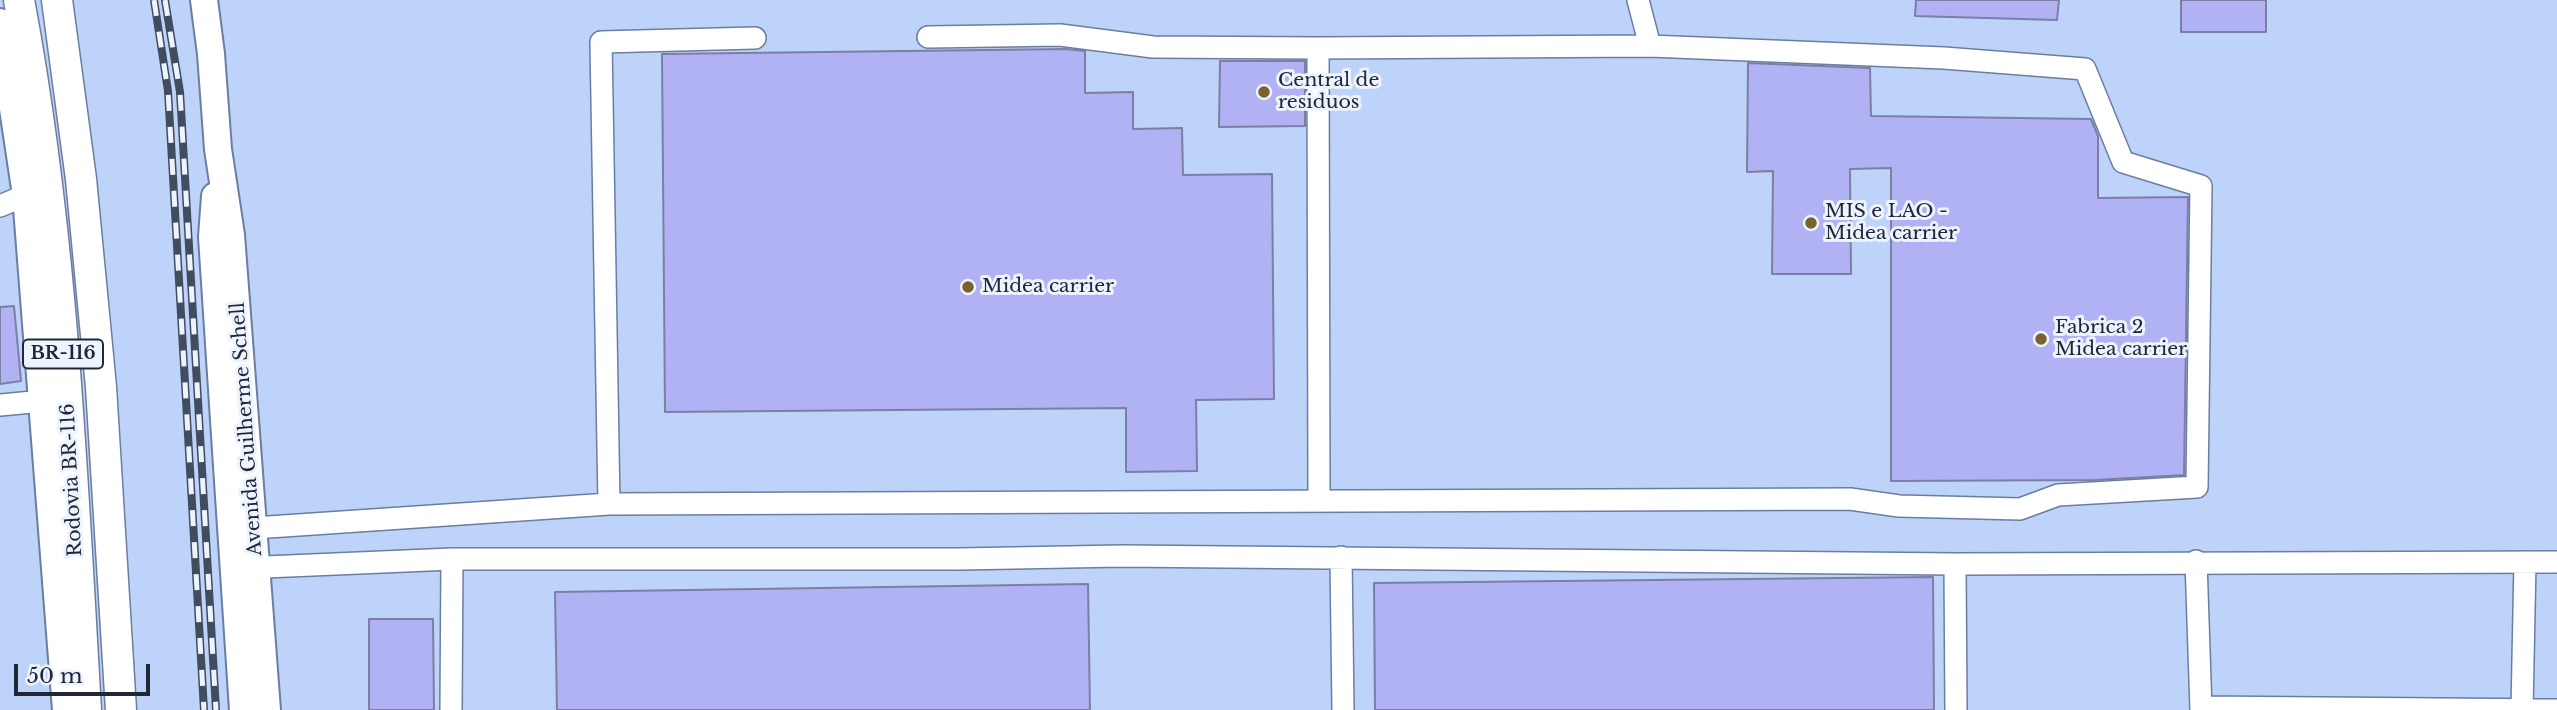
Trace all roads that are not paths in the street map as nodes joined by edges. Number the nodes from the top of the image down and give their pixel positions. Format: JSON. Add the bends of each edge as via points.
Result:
{"nodes":[{"id":1,"x":19,"y":0,"type":"edge"},
{"id":2,"x":57,"y":0,"type":"edge"},
{"id":3,"x":204,"y":0,"type":"edge"},
{"id":4,"x":1638,"y":0,"type":"edge"},
{"id":5,"x":0,"y":22,"type":"edge"},
{"id":6,"x":928,"y":37,"type":"dead end"},
{"id":7,"x":755,"y":38,"type":"dead end"},
{"id":8,"x":1650,"y":46,"type":"junction"},
{"id":9,"x":1318,"y":48,"type":"junction"},
{"id":10,"x":26,"y":195,"type":"junction"},
{"id":11,"x":0,"y":206,"type":"edge"},
{"id":12,"x":43,"y":401,"type":"junction"},
{"id":13,"x":0,"y":405,"type":"edge"},
{"id":14,"x":1319,"y":500,"type":"junction"},
{"id":15,"x":609,"y":504,"type":"junction"},
{"id":16,"x":243,"y":529,"type":"junction"},
{"id":17,"x":1341,"y":557,"type":"junction"},
{"id":18,"x":452,"y":559,"type":"junction"},
{"id":19,"x":2196,"y":561,"type":"junction"},
{"id":20,"x":2525,"y":562,"type":"junction"},
{"id":21,"x":2557,"y":562,"type":"edge"},
{"id":22,"x":1955,"y":564,"type":"junction"},
{"id":23,"x":245,"y":568,"type":"junction"},
{"id":24,"x":2201,"y":708,"type":"edge"},
{"id":25,"x":2337,"y":709,"type":"edge"},
{"id":26,"x":2557,"y":709,"type":"edge"},
{"id":27,"x":65,"y":710,"type":"edge"},
{"id":28,"x":86,"y":710,"type":"edge"},
{"id":29,"x":121,"y":710,"type":"edge"},
{"id":30,"x":243,"y":710,"type":"edge"},
{"id":31,"x":267,"y":710,"type":"edge"},
{"id":32,"x":452,"y":710,"type":"edge"},
{"id":33,"x":1343,"y":710,"type":"edge"},
{"id":34,"x":1956,"y":710,"type":"edge"},
{"id":35,"x":2522,"y":710,"type":"edge"}],
"edges":[{"from":1,"to":28,"type":"highway","name":"Rodovia BR-116","number":"BR-116","via":[[47,181],[65,366]]},
{"from":2,"to":29,"type":"highway","name":"Rodovia BR-116","number":"BR-116","via":[[81,179],[101,387]]},
{"from":3,"to":16,"type":"main road","name":"Avenida Guilherme Schell","via":[[231,235]]},
{"from":4,"to":8,"type":"street"},
{"from":5,"to":10,"type":"main road"},
{"from":6,"to":9,"type":"street","via":[[1060,35],[1153,47]]},
{"from":7,"to":15,"type":"street","via":[[601,42]]},
{"from":8,"to":9,"type":"street"},
{"from":8,"to":14,"type":"street","via":[[1944,58],[2085,69],[2123,162],[2201,186],[2197,487],[2058,495],[2020,509],[1899,506],[1850,499]]},
{"from":9,"to":14,"type":"street"},
{"from":10,"to":11,"type":"street"},
{"from":10,"to":12,"type":"main road"},
{"from":12,"to":13,"type":"street"},
{"from":12,"to":27,"type":"main road"},
{"from":14,"to":15,"type":"street"},
{"from":15,"to":16,"type":"street"},
{"from":16,"to":23,"type":"main road","name":"Avenida Guilherme Schell"},
{"from":17,"to":18,"type":"street"},
{"from":17,"to":22,"type":"street"},
{"from":17,"to":33,"type":"street"},
{"from":18,"to":23,"type":"street"},
{"from":18,"to":32,"type":"street"},
{"from":19,"to":20,"type":"street"},
{"from":19,"to":22,"type":"street"},
{"from":19,"to":24,"type":"street"},
{"from":20,"to":21,"type":"street"},
{"from":20,"to":35,"type":"street"},
{"from":22,"to":34,"type":"street"},
{"from":23,"to":30,"type":"main road","name":"Avenida Guilherme Schell"},
{"from":23,"to":31,"type":"main road","name":"Avenida Guilherme Schell"},
{"from":24,"to":25,"type":"street"},
{"from":25,"to":35,"type":"street"},
{"from":26,"to":35,"type":"street"}]}
